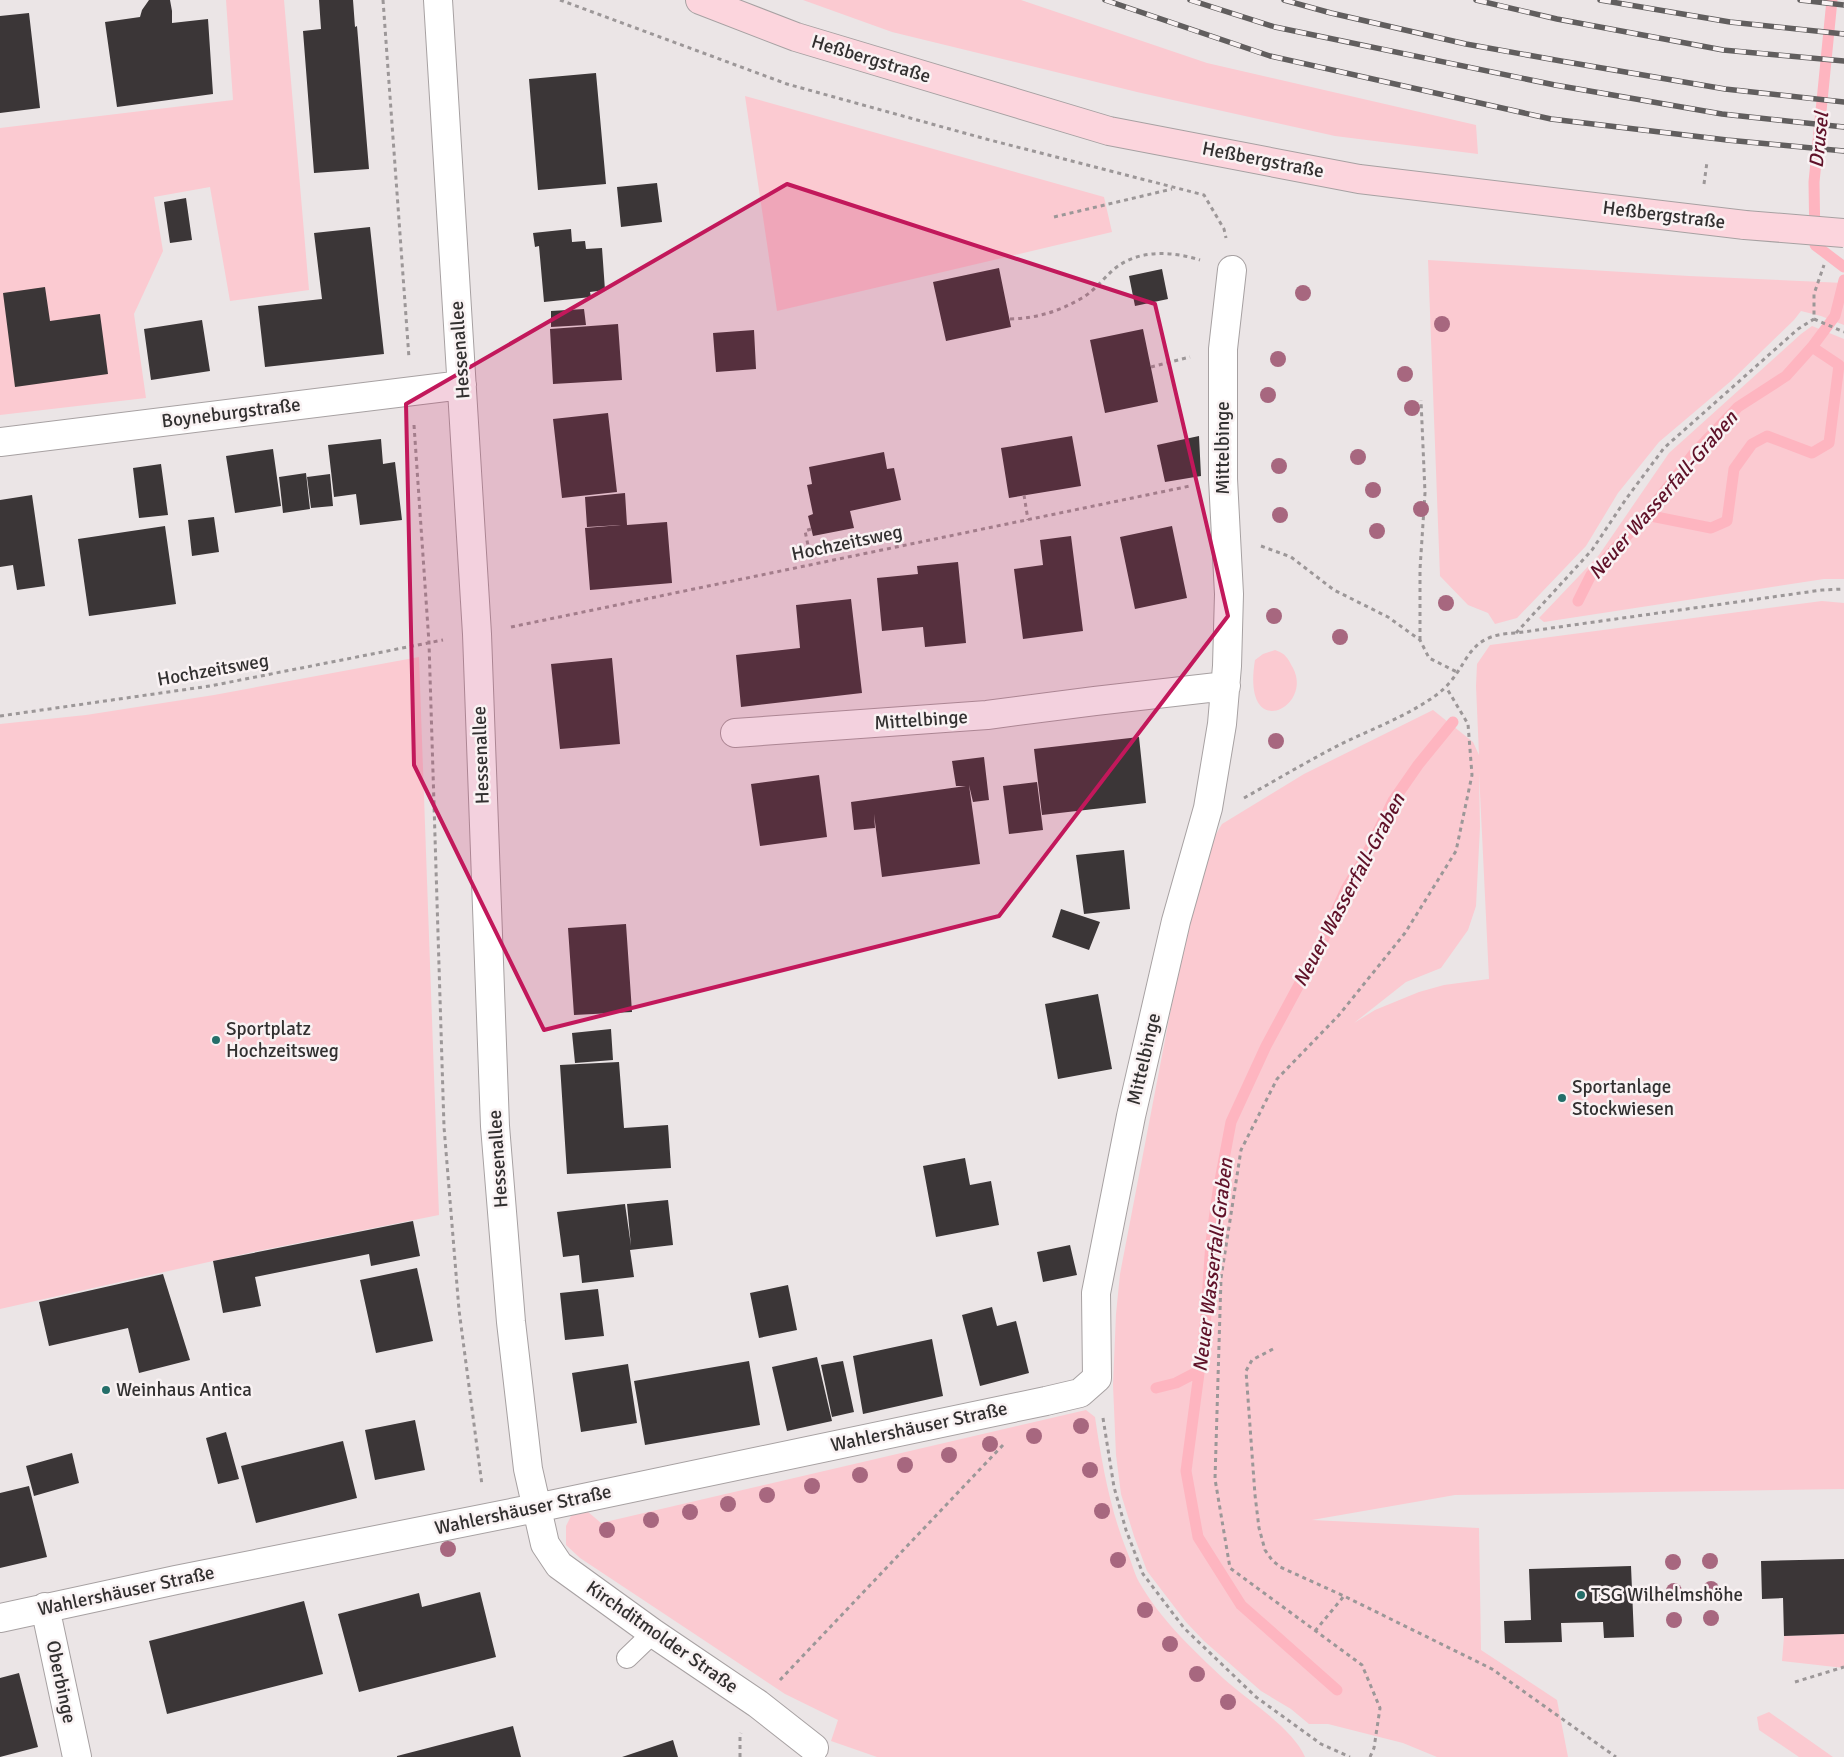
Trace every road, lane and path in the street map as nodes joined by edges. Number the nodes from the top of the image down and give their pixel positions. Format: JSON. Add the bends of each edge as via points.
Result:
{"nodes":[{"id":1,"x":383,"y":0,"type":"edge"},
{"id":2,"x":438,"y":0,"type":"edge"},
{"id":3,"x":560,"y":0,"type":"edge"},
{"id":4,"x":700,"y":0,"type":"edge"},
{"id":5,"x":1707,"y":162,"type":"dead end"},
{"id":6,"x":1704,"y":184,"type":"dead end"},
{"id":7,"x":1175,"y":188,"type":"junction"},
{"id":8,"x":1054,"y":217,"type":"dead end"},
{"id":9,"x":1844,"y":233,"type":"edge"},
{"id":10,"x":1232,"y":270,"type":"junction"},
{"id":11,"x":1821,"y":272,"type":"dead end"},
{"id":12,"x":1010,"y":319,"type":"dead end"},
{"id":13,"x":1814,"y":319,"type":"junction"},
{"id":14,"x":1844,"y":332,"type":"edge"},
{"id":15,"x":462,"y":385,"type":"junction"},
{"id":16,"x":411,"y":391,"type":"junction"},
{"id":17,"x":1421,"y":400,"type":"dead end"},
{"id":18,"x":0,"y":442,"type":"edge"},
{"id":19,"x":1222,"y":479,"type":"junction"},
{"id":20,"x":1024,"y":495,"type":"dead end"},
{"id":21,"x":1028,"y":520,"type":"junction"},
{"id":22,"x":811,"y":530,"type":"dead end"},
{"id":23,"x":1225,"y":530,"type":"junction"},
{"id":24,"x":812,"y":564,"type":"junction"},
{"id":25,"x":1844,"y":589,"type":"edge"},
{"id":26,"x":477,"y":634,"type":"junction"},
{"id":27,"x":1516,"y":634,"type":"junction"},
{"id":28,"x":1420,"y":640,"type":"junction"},
{"id":29,"x":429,"y":643,"type":"junction"},
{"id":30,"x":1457,"y":672,"type":"junction"},
{"id":31,"x":1226,"y":686,"type":"junction"},
{"id":32,"x":1446,"y":687,"type":"junction"},
{"id":33,"x":0,"y":716,"type":"edge"},
{"id":34,"x":735,"y":733,"type":"dead end"},
{"id":35,"x":1208,"y":808,"type":"junction"},
{"id":36,"x":1273,"y":1349,"type":"dead end"},
{"id":37,"x":1097,"y":1378,"type":"junction"},
{"id":38,"x":1004,"y":1444,"type":"dead end"},
{"id":39,"x":536,"y":1508,"type":"junction"},
{"id":40,"x":487,"y":1518,"type":"junction"},
{"id":41,"x":1344,"y":1596,"type":"junction"},
{"id":42,"x":45,"y":1607,"type":"junction"},
{"id":43,"x":0,"y":1618,"type":"edge"},
{"id":44,"x":1315,"y":1631,"type":"junction"},
{"id":45,"x":653,"y":1633,"type":"junction"},
{"id":46,"x":627,"y":1658,"type":"dead end"},
{"id":47,"x":1844,"y":1667,"type":"edge"},
{"id":48,"x":1795,"y":1682,"type":"dead end"},
{"id":49,"x":758,"y":1704,"type":"junction"},
{"id":50,"x":814,"y":1748,"type":"dead end"},
{"id":51,"x":77,"y":1757,"type":"edge"},
{"id":52,"x":1350,"y":1757,"type":"edge"},
{"id":53,"x":1370,"y":1757,"type":"edge"},
{"id":54,"x":1616,"y":1757,"type":"edge"}],
"edges":[{"from":1,"to":16,"type":"path"},
{"from":2,"to":15,"type":"street","name":"Hessenallee"},
{"from":3,"to":7,"type":"path","via":[[787,84]]},
{"from":4,"to":9,"type":"main road","name":"Heßbergstraße","bridge":true,"via":[[796,37],[1109,131],[1359,179],[1745,225]]},
{"from":5,"to":6,"type":"path"},
{"from":7,"to":8,"type":"path"},
{"from":7,"to":10,"type":"path","via":[[1204,195],[1224,229]]},
{"from":10,"to":12,"type":"path","via":[[1185,255],[1162,252],[1140,256],[1116,268],[1083,298],[1048,314]]},
{"from":10,"to":19,"type":"street","name":"Mittelbinge","via":[[1224,349]]},
{"from":11,"to":13,"type":"path","via":[[1814,294]]},
{"from":13,"to":14,"type":"path"},
{"from":13,"to":27,"type":"path","via":[[1798,329],[1664,448],[1592,550]]},
{"from":15,"to":16,"type":"street","name":"Boyneburgstraße"},
{"from":15,"to":26,"type":"street","name":"Hessenallee"},
{"from":16,"to":18,"type":"street","name":"Boyneburgstraße"},
{"from":16,"to":29,"type":"path"},
{"from":17,"to":28,"type":"path","via":[[1425,493]]},
{"from":19,"to":21,"type":"path","name":"Hochzeitsweg"},
{"from":19,"to":23,"type":"street","name":"Mittelbinge"},
{"from":20,"to":21,"type":"path"},
{"from":21,"to":24,"type":"path","name":"Hochzeitsweg"},
{"from":22,"to":24,"type":"path","via":[[805,531]]},
{"from":23,"to":28,"type":"path","via":[[1291,558],[1334,590],[1388,617]]},
{"from":23,"to":31,"type":"street","name":"Mittelbinge","via":[[1228,594]]},
{"from":24,"to":26,"type":"path","name":"Hochzeitsweg"},
{"from":25,"to":27,"type":"path"},
{"from":26,"to":39,"type":"street","name":"Hessenallee","via":[[495,1126],[511,1322],[528,1469]]},
{"from":27,"to":30,"type":"path","via":[[1484,640],[1473,648]]},
{"from":28,"to":30,"type":"path","via":[[1429,658]]},
{"from":29,"to":33,"type":"path","name":"Hochzeitsweg","via":[[210,686]]},
{"from":29,"to":40,"type":"path","via":[[444,1127],[459,1310]]},
{"from":30,"to":32,"type":"path"},
{"from":31,"to":34,"type":"street","name":"Mittelbinge","via":[[987,715]]},
{"from":31,"to":35,"type":"street","name":"Mittelbinge"},
{"from":32,"to":35,"type":"path","via":[[1424,704],[1339,745],[1229,807]]},
{"from":32,"to":44,"type":"path","via":[[1468,724],[1472,775],[1456,851],[1405,933],[1339,1015],[1277,1079],[1242,1150],[1222,1278],[1214,1479],[1230,1568]]},
{"from":35,"to":37,"type":"street","name":"Mittelbinge","via":[[1176,921],[1096,1293]]},
{"from":36,"to":41,"type":"path","via":[[1252,1360],[1246,1371],[1255,1495],[1265,1550],[1280,1567]]},
{"from":37,"to":39,"type":"street","name":"Wahlershäuser Straße","via":[[1080,1393]]},
{"from":37,"to":52,"type":"path","via":[[1114,1487],[1143,1574],[1184,1628],[1256,1697],[1321,1744]]},
{"from":38,"to":49,"type":"path"},
{"from":39,"to":40,"type":"street","name":"Wahlershäuser Straße"},
{"from":39,"to":45,"type":"street","name":"Kirchditmolder Straße","via":[[545,1544],[559,1565]]},
{"from":40,"to":42,"type":"street","name":"Wahlershäuser Straße"},
{"from":41,"to":44,"type":"path"},
{"from":41,"to":54,"type":"path","via":[[1492,1669]]},
{"from":42,"to":43,"type":"street","name":"Wahlershäuser Straße"},
{"from":42,"to":51,"type":"street","name":"Oberbinge"},
{"from":44,"to":53,"type":"path","via":[[1362,1665],[1380,1708]]},
{"from":45,"to":46,"type":"lane"},
{"from":45,"to":49,"type":"street","name":"Kirchditmolder Straße"},
{"from":47,"to":48,"type":"path"},
{"from":49,"to":50,"type":"street","name":"Kirchditmolder Straße"}]}
